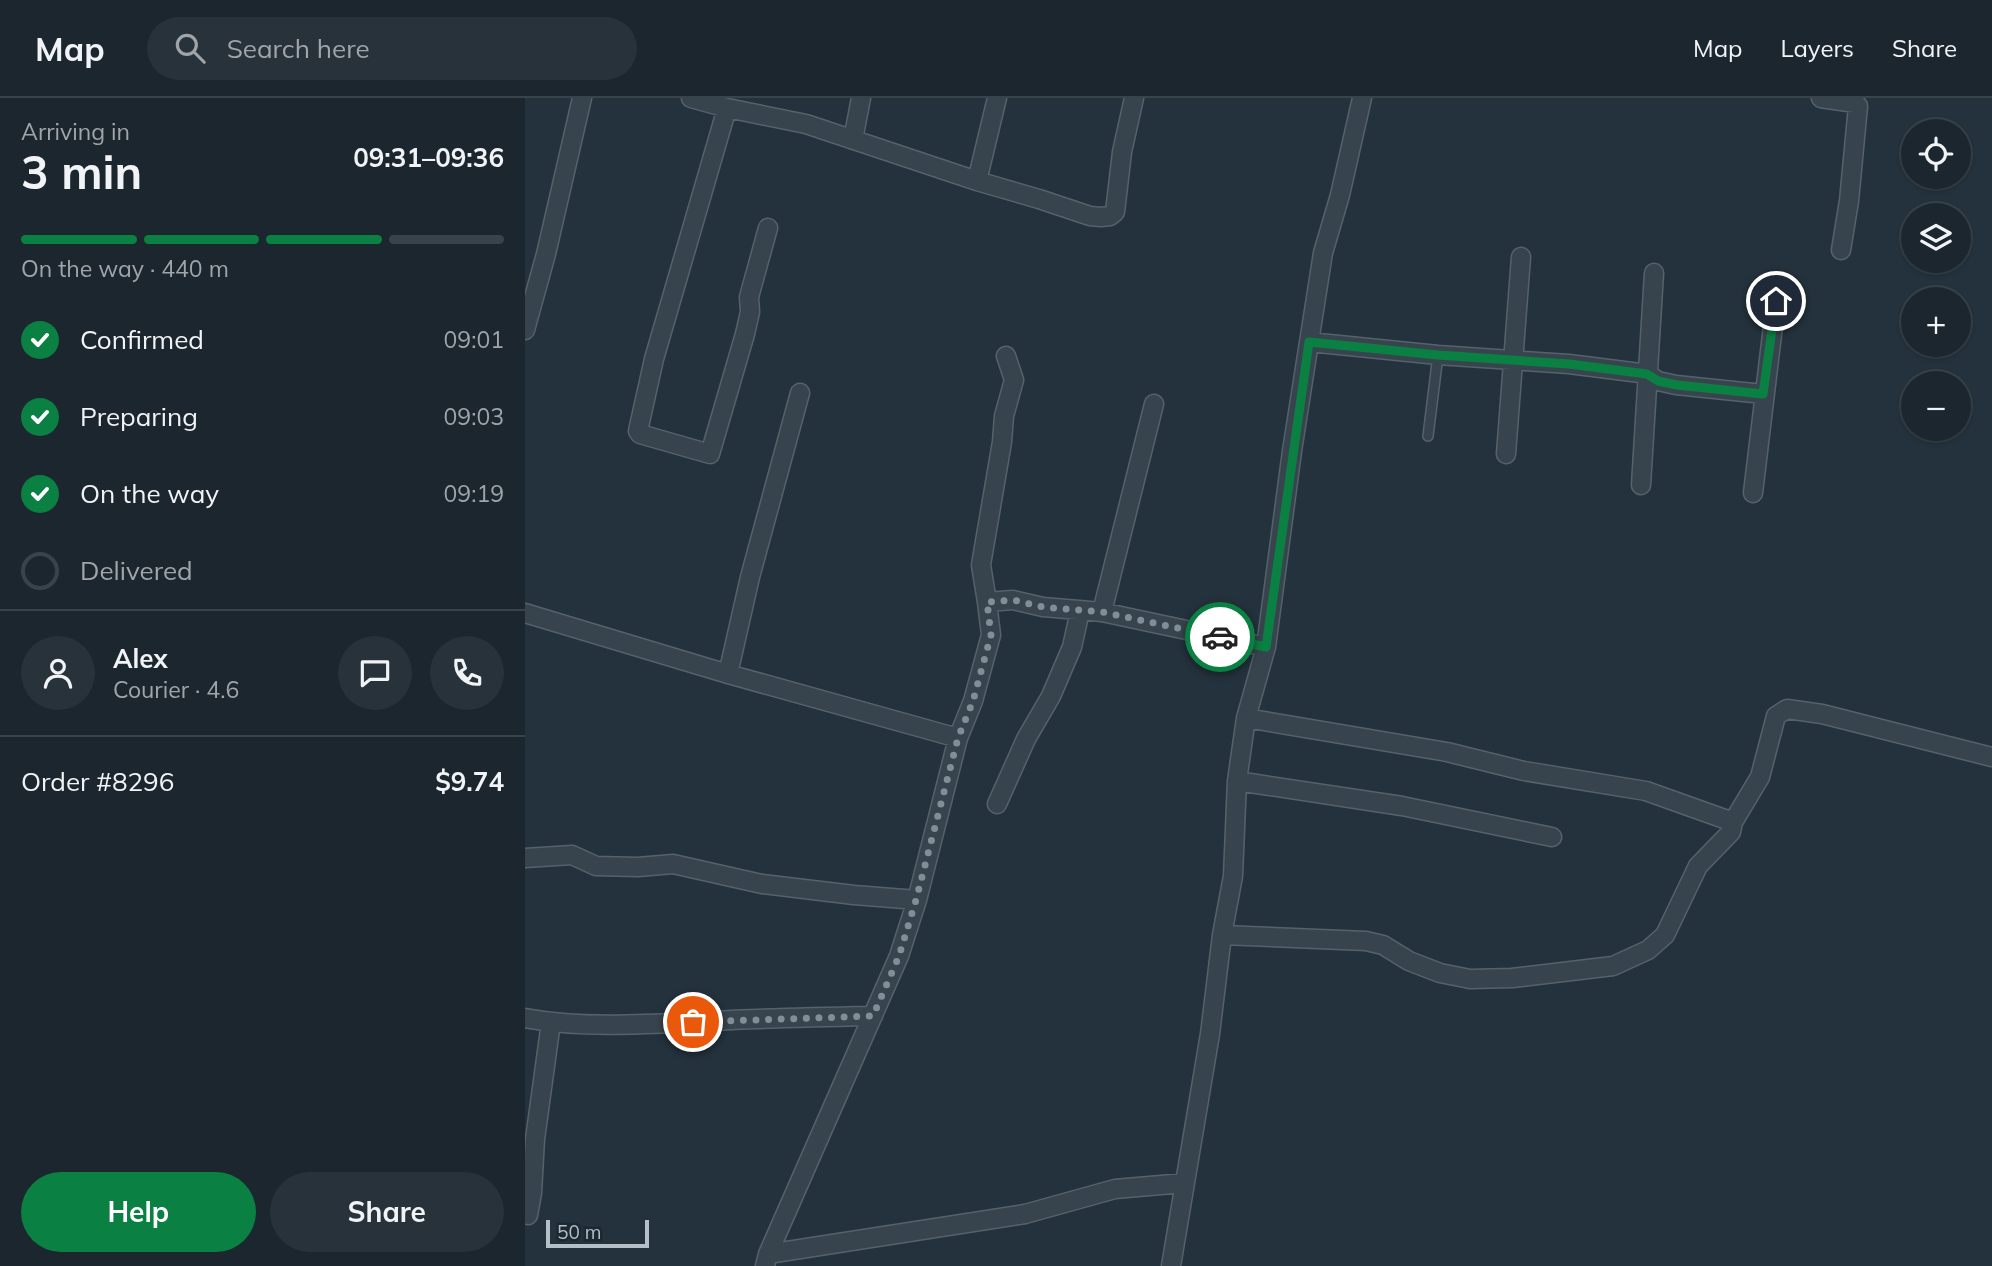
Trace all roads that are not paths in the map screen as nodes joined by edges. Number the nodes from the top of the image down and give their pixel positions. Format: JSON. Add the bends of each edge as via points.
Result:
{"nodes":[{"id":1,"x":582,"y":98,"type":"edge"},
{"id":2,"x":691,"y":98,"type":"edge"},
{"id":3,"x":861,"y":98,"type":"edge"},
{"id":4,"x":997,"y":98,"type":"edge"},
{"id":5,"x":1134,"y":98,"type":"edge"},
{"id":6,"x":1821,"y":98,"type":"edge"},
{"id":7,"x":1361,"y":99,"type":"edge"},
{"id":8,"x":719,"y":103,"type":"edge"},
{"id":9,"x":853,"y":140,"type":"junction"},
{"id":10,"x":977,"y":181,"type":"junction"},
{"id":11,"x":768,"y":229,"type":"dead end"},
{"id":12,"x":1841,"y":250,"type":"dead end"},
{"id":13,"x":1521,"y":257,"type":"dead end"},
{"id":14,"x":1654,"y":273,"type":"dead end"},
{"id":15,"x":1776,"y":301,"type":"dead end"},
{"id":16,"x":525,"y":330,"type":"edge"},
{"id":17,"x":1309,"y":342,"type":"junction"},
{"id":18,"x":1438,"y":355,"type":"junction"},
{"id":19,"x":1006,"y":356,"type":"dead end"},
{"id":20,"x":1513,"y":361,"type":"junction"},
{"id":21,"x":1647,"y":374,"type":"junction"},
{"id":22,"x":800,"y":393,"type":"dead end"},
{"id":23,"x":1763,"y":394,"type":"junction"},
{"id":24,"x":1154,"y":404,"type":"dead end"},
{"id":25,"x":1428,"y":436,"type":"dead end"},
{"id":26,"x":1506,"y":454,"type":"dead end"},
{"id":27,"x":1641,"y":485,"type":"dead end"},
{"id":28,"x":1753,"y":493,"type":"dead end"},
{"id":29,"x":987,"y":602,"type":"junction"},
{"id":30,"x":1080,"y":611,"type":"junction"},
{"id":31,"x":1102,"y":612,"type":"junction"},
{"id":32,"x":525,"y":613,"type":"edge"},
{"id":33,"x":1266,"y":647,"type":"junction"},
{"id":34,"x":728,"y":674,"type":"junction"},
{"id":35,"x":1246,"y":718,"type":"junction"},
{"id":36,"x":958,"y":738,"type":"junction"},
{"id":37,"x":1992,"y":757,"type":"edge"},
{"id":38,"x":1237,"y":780,"type":"junction"},
{"id":39,"x":997,"y":804,"type":"dead end"},
{"id":40,"x":1733,"y":822,"type":"junction"},
{"id":41,"x":1552,"y":837,"type":"dead end"},
{"id":42,"x":525,"y":858,"type":"edge"},
{"id":43,"x":916,"y":900,"type":"junction"},
{"id":44,"x":1222,"y":935,"type":"junction"},
{"id":45,"x":873,"y":1016,"type":"junction"},
{"id":46,"x":525,"y":1018,"type":"edge"},
{"id":47,"x":551,"y":1022,"type":"junction"},
{"id":48,"x":1184,"y":1183,"type":"junction"},
{"id":49,"x":528,"y":1215,"type":"dead end"},
{"id":50,"x":767,"y":1260,"type":"edge"},
{"id":51,"x":1171,"y":1266,"type":"edge"}],
"edges":[{"from":1,"to":16,"type":"street"},
{"from":2,"to":8,"type":"street"},
{"from":3,"to":9,"type":"street"},
{"from":4,"to":10,"type":"street"},
{"from":5,"to":10,"type":"street","via":[[1115,212],[1109,216],[1090,216]]},
{"from":6,"to":12,"type":"street","via":[[1858,106]]},
{"from":7,"to":17,"type":"street","via":[[1323,253]]},
{"from":8,"to":9,"type":"street"},
{"from":8,"to":11,"type":"street","via":[[654,359],[640,434],[711,454]]},
{"from":9,"to":10,"type":"street"},
{"from":13,"to":20,"type":"street"},
{"from":14,"to":21,"type":"street"},
{"from":15,"to":23,"type":"street"},
{"from":17,"to":18,"type":"street"},
{"from":17,"to":33,"type":"street"},
{"from":18,"to":20,"type":"street"},
{"from":18,"to":25,"type":"lane"},
{"from":19,"to":29,"type":"street","via":[[1014,380],[1004,416],[981,565]]},
{"from":20,"to":21,"type":"street"},
{"from":20,"to":26,"type":"street"},
{"from":21,"to":23,"type":"street","via":[[1677,385]]},
{"from":21,"to":27,"type":"street"},
{"from":22,"to":34,"type":"street"},
{"from":23,"to":28,"type":"street"},
{"from":24,"to":31,"type":"street"},
{"from":29,"to":30,"type":"street","via":[[1013,600]]},
{"from":29,"to":36,"type":"street","via":[[991,635]]},
{"from":30,"to":31,"type":"street"},
{"from":30,"to":39,"type":"street","via":[[1072,647],[1051,696]]},
{"from":31,"to":33,"type":"street"},
{"from":32,"to":34,"type":"street"},
{"from":33,"to":35,"type":"street"},
{"from":34,"to":36,"type":"street"},
{"from":35,"to":38,"type":"street"},
{"from":35,"to":40,"type":"street","via":[[1646,791]]},
{"from":36,"to":43,"type":"street"},
{"from":37,"to":40,"type":"street","via":[[1787,709],[1776,716],[1760,777]]},
{"from":38,"to":41,"type":"street","via":[[1402,806]]},
{"from":38,"to":44,"type":"street","via":[[1233,876]]},
{"from":40,"to":44,"type":"street","via":[[1731,832],[1698,866],[1665,935],[1647,950],[1613,966],[1470,979],[1440,973],[1366,941]]},
{"from":42,"to":43,"type":"street","via":[[572,855],[596,866],[673,864],[762,884]]},
{"from":43,"to":45,"type":"street","via":[[899,956]]},
{"from":44,"to":48,"type":"street"},
{"from":45,"to":47,"type":"street"},
{"from":45,"to":50,"type":"street"},
{"from":46,"to":47,"type":"street"},
{"from":47,"to":49,"type":"street"},
{"from":48,"to":50,"type":"street","via":[[1115,1189],[1025,1214]]},
{"from":48,"to":51,"type":"street"}]}
